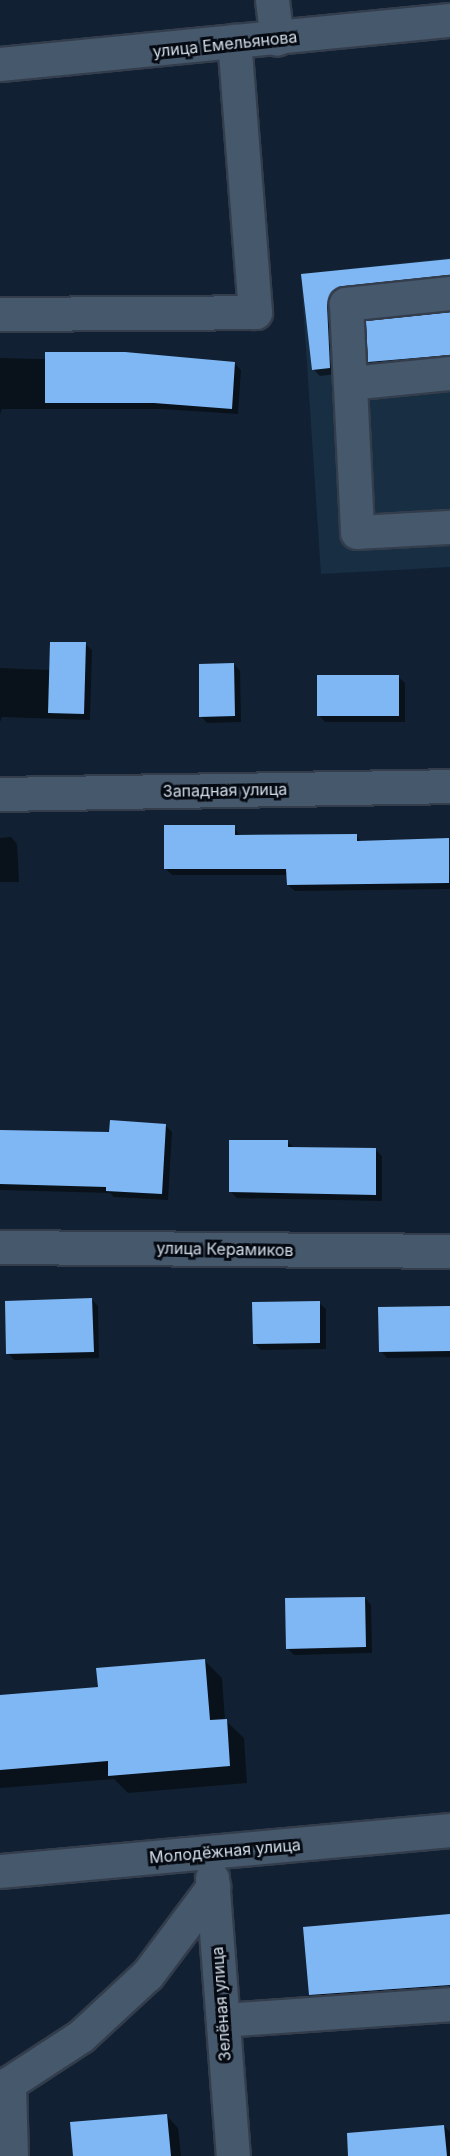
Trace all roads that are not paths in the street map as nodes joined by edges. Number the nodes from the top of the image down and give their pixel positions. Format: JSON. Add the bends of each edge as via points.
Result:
{"nodes":[{"id":1,"x":272,"y":0,"type":"edge"},
{"id":2,"x":450,"y":20,"type":"edge"},
{"id":3,"x":277,"y":39,"type":"junction"},
{"id":4,"x":234,"y":41,"type":"junction"},
{"id":5,"x":0,"y":64,"type":"edge"},
{"id":6,"x":450,"y":293,"type":"edge"},
{"id":7,"x":0,"y":314,"type":"edge"},
{"id":8,"x":450,"y":373,"type":"edge"},
{"id":9,"x":350,"y":383,"type":"junction"},
{"id":10,"x":450,"y":527,"type":"edge"},
{"id":11,"x":450,"y":786,"type":"edge"},
{"id":12,"x":0,"y":794,"type":"edge"},
{"id":13,"x":0,"y":1247,"type":"edge"},
{"id":14,"x":450,"y":1251,"type":"edge"},
{"id":15,"x":450,"y":1830,"type":"edge"},
{"id":16,"x":211,"y":1852,"type":"junction"},
{"id":17,"x":0,"y":1871,"type":"edge"},
{"id":18,"x":213,"y":1887,"type":"junction"},
{"id":19,"x":450,"y":2004,"type":"edge"},
{"id":20,"x":223,"y":2020,"type":"junction"},
{"id":21,"x":12,"y":2156,"type":"edge"},
{"id":22,"x":233,"y":2156,"type":"edge"}],
"edges":[{"from":1,"to":3,"type":"street"},
{"from":2,"to":3,"type":"street","name":"улица Емельянова"},
{"from":3,"to":4,"type":"street","name":"улица Емельянова"},
{"from":4,"to":5,"type":"street","name":"улица Емельянова","via":[[106,57]]},
{"from":4,"to":7,"type":"street","via":[[255,312]]},
{"from":6,"to":9,"type":"street","via":[[346,304]]},
{"from":8,"to":9,"type":"street"},
{"from":9,"to":10,"type":"street","via":[[357,532]]},
{"from":11,"to":12,"type":"street","name":"Западная улица"},
{"from":13,"to":14,"type":"street","name":"улица Керамиков"},
{"from":15,"to":16,"type":"street","name":"Молодёжная улица"},
{"from":16,"to":17,"type":"street","name":"Молодёжная улица"},
{"from":16,"to":18,"type":"street","name":"Зелёная улица"},
{"from":18,"to":20,"type":"street","name":"Зелёная улица"},
{"from":18,"to":21,"type":"street","via":[[148,1974],[81,2036],[9,2083]]},
{"from":19,"to":20,"type":"street"},
{"from":20,"to":22,"type":"street","name":"Зелёная улица"}]}
